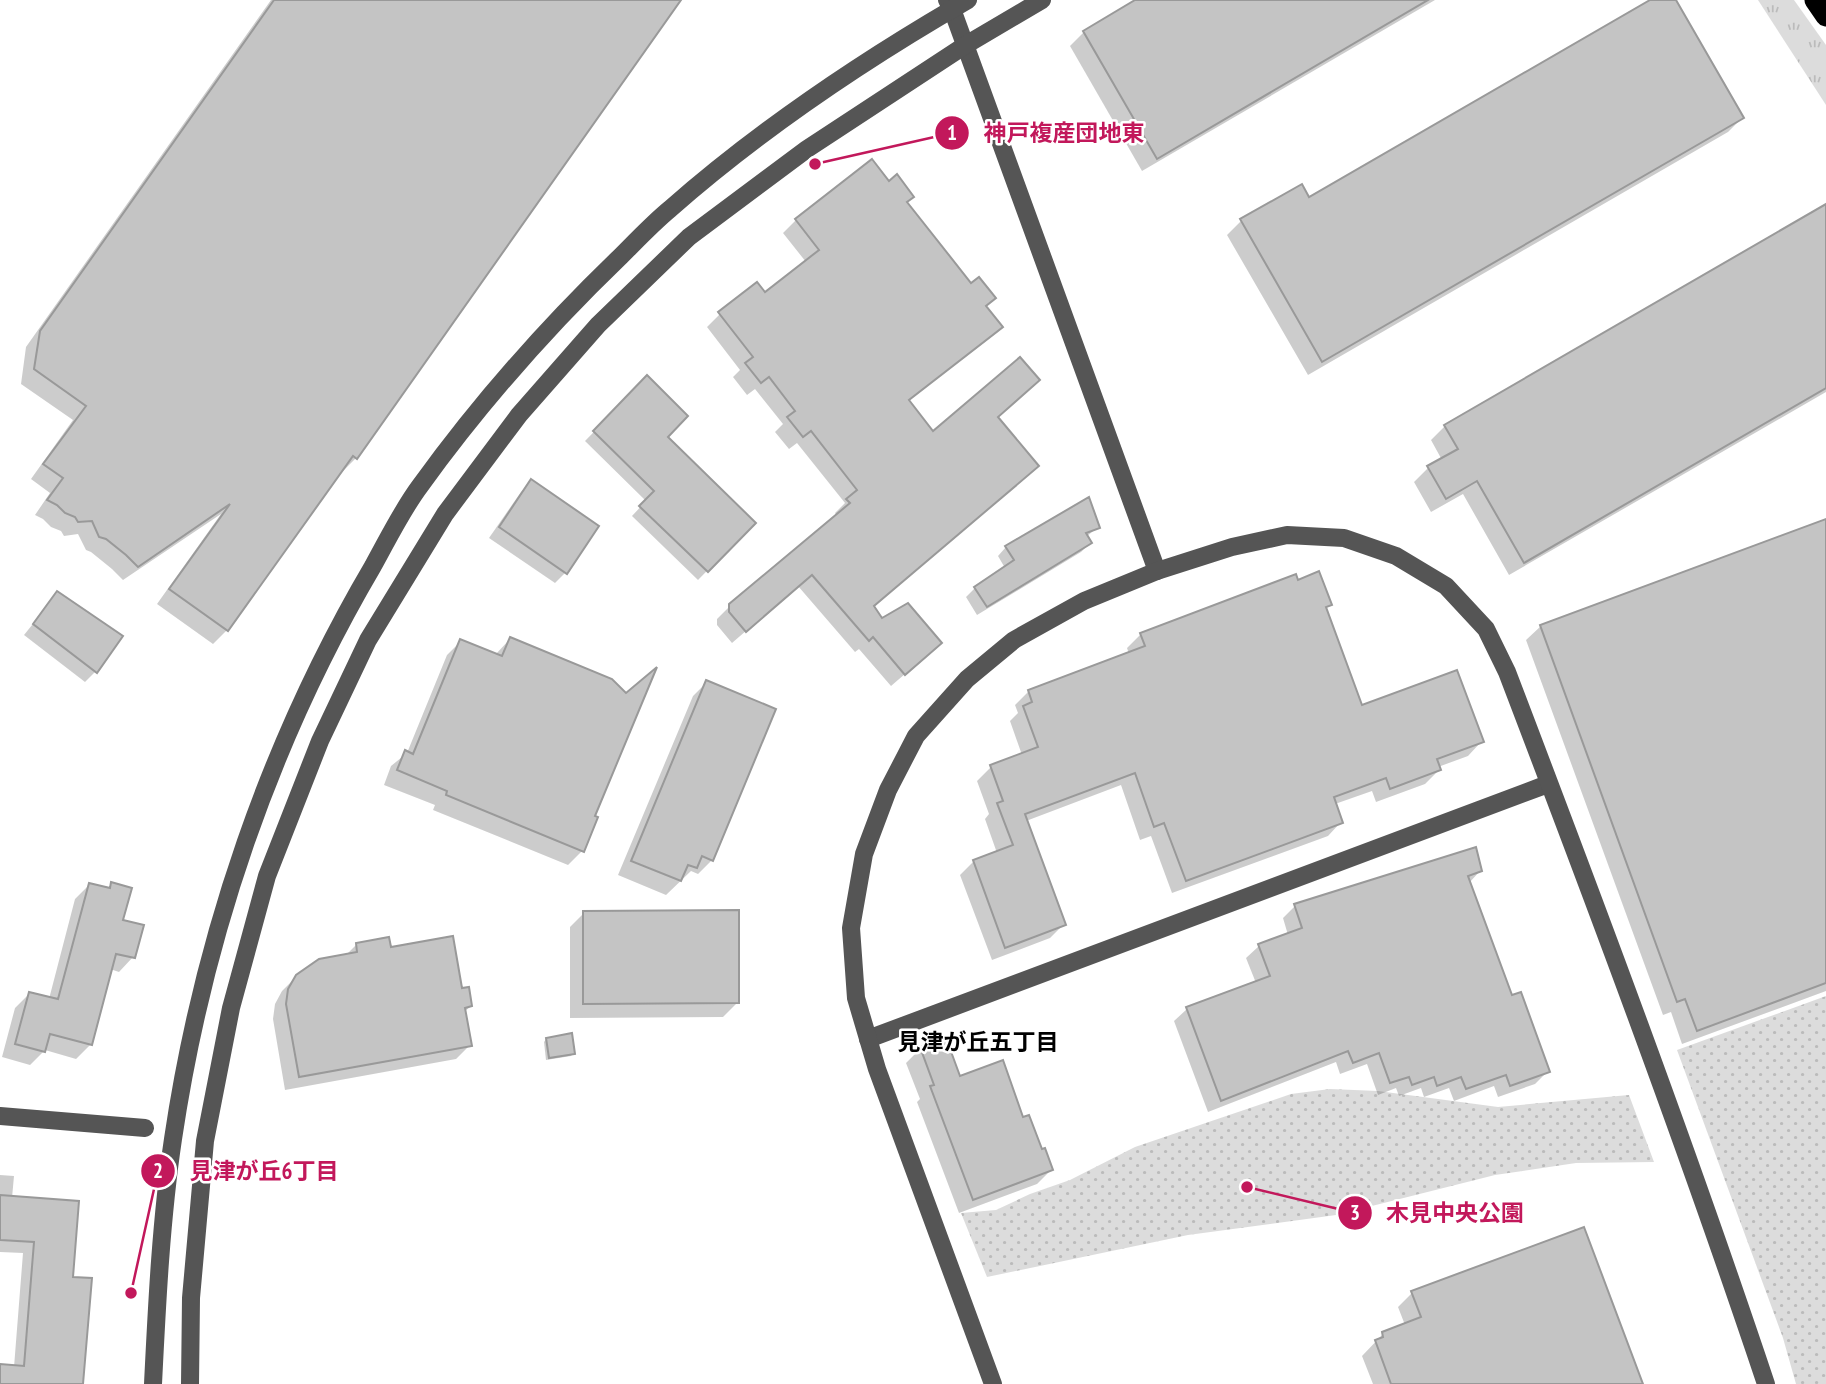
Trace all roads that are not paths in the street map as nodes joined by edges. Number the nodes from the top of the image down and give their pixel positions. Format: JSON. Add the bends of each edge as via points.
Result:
{"nodes":[{"id":1,"x":968,"y":0,"type":"edge"},
{"id":2,"x":1042,"y":0,"type":"edge"},
{"id":3,"x":1815,"y":0,"type":"edge"},
{"id":4,"x":949,"y":5,"type":"edge"},
{"id":5,"x":1826,"y":16,"type":"edge"},
{"id":6,"x":964,"y":46,"type":"junction"},
{"id":7,"x":1157,"y":572,"type":"junction"},
{"id":8,"x":1548,"y":784,"type":"junction"},
{"id":9,"x":868,"y":1039,"type":"junction"},
{"id":10,"x":0,"y":1116,"type":"edge"},
{"id":11,"x":145,"y":1128,"type":"dead end"},
{"id":12,"x":153,"y":1384,"type":"edge"},
{"id":13,"x":190,"y":1384,"type":"edge"},
{"id":14,"x":993,"y":1384,"type":"edge"},
{"id":15,"x":1766,"y":1384,"type":"edge"}],
"edges":[{"from":1,"to":4,"type":"street"},
{"from":2,"to":6,"type":"street"},
{"from":3,"to":5,"type":"highway"},
{"from":4,"to":6,"type":"street"},
{"from":4,"to":12,"type":"street","via":[[792,111],[669,209],[574,301],[494,389],[417,489],[345,613],[288,730],[243,849],[200,998],[173,1139]]},
{"from":6,"to":7,"type":"street"},
{"from":6,"to":13,"type":"street","via":[[807,149],[689,237],[598,325],[519,415],[445,514],[368,640],[320,741],[267,876],[231,1008],[205,1141],[191,1298]]},
{"from":7,"to":8,"type":"street","via":[[1231,547],[1287,535],[1343,538],[1396,556],[1446,586],[1486,629],[1507,672]]},
{"from":7,"to":9,"type":"street","via":[[1084,601],[1014,640],[967,679],[916,736],[888,790],[864,854],[851,928],[856,998]]},
{"from":8,"to":9,"type":"street"},
{"from":8,"to":15,"type":"street","via":[[1722,1251]]},
{"from":9,"to":14,"type":"street"},
{"from":10,"to":11,"type":"street"}]}
